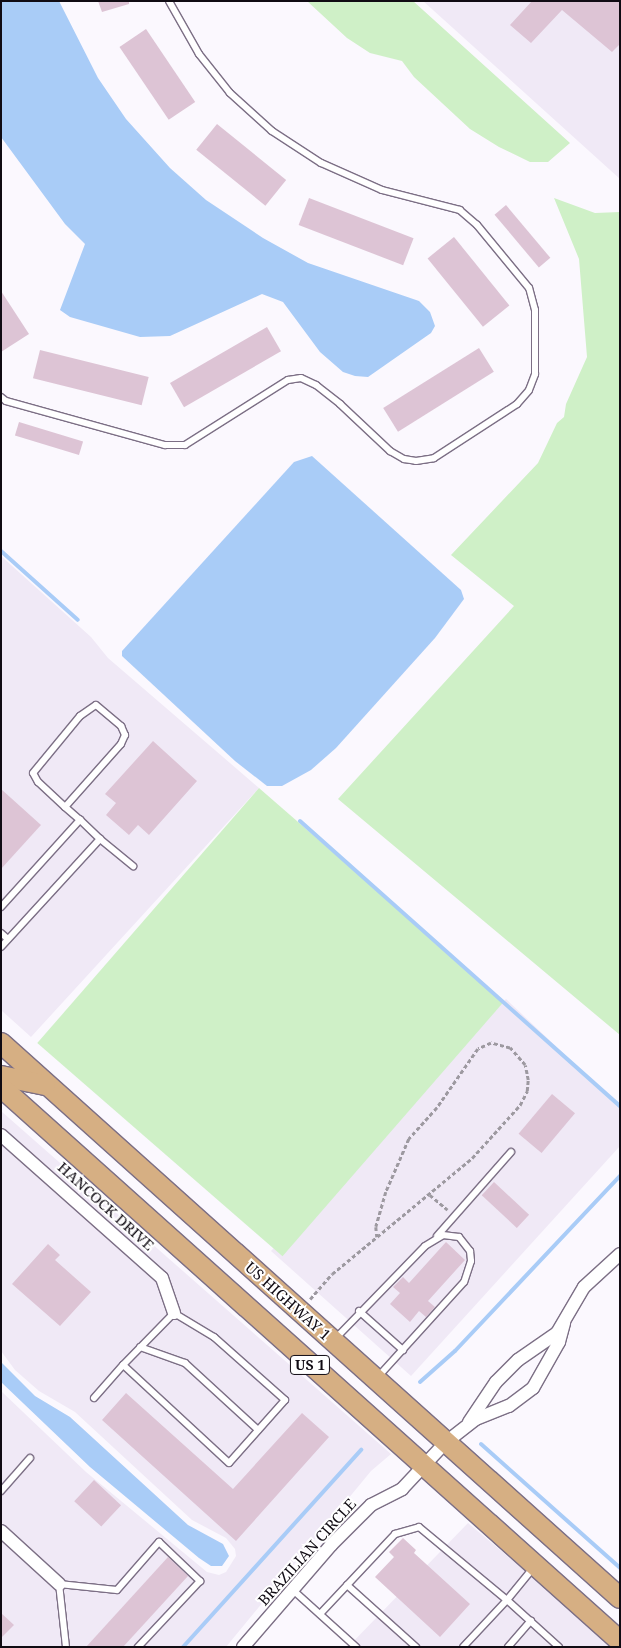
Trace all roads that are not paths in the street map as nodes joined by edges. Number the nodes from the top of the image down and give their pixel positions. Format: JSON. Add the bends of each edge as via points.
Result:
{"nodes":[{"id":1,"x":169,"y":1,"type":"edge"},
{"id":2,"x":1,"y":397,"type":"edge"},
{"id":3,"x":65,"y":807,"type":"junction"},
{"id":4,"x":80,"y":820,"type":"junction"},
{"id":5,"x":100,"y":839,"type":"junction"},
{"id":6,"x":133,"y":866,"type":"dead end"},
{"id":7,"x":1,"y":907,"type":"edge"},
{"id":8,"x":1,"y":933,"type":"edge"},
{"id":9,"x":8,"y":939,"type":"junction"},
{"id":10,"x":1,"y":947,"type":"edge"},
{"id":11,"x":1,"y":1043,"type":"edge"},
{"id":12,"x":1,"y":1076,"type":"edge"},
{"id":13,"x":50,"y":1086,"type":"junction"},
{"id":14,"x":1,"y":1087,"type":"edge"},
{"id":15,"x":1,"y":1135,"type":"edge"},
{"id":16,"x":511,"y":1152,"type":"dead end"},
{"id":17,"x":435,"y":1239,"type":"junction"},
{"id":18,"x":620,"y":1254,"type":"edge"},
{"id":19,"x":359,"y":1311,"type":"junction"},
{"id":20,"x":174,"y":1313,"type":"junction"},
{"id":21,"x":564,"y":1323,"type":"junction"},
{"id":22,"x":333,"y":1342,"type":"junction"},
{"id":23,"x":140,"y":1347,"type":"junction"},
{"id":24,"x":403,"y":1350,"type":"junction"},
{"id":25,"x":123,"y":1366,"type":"junction"},
{"id":26,"x":375,"y":1380,"type":"junction"},
{"id":27,"x":94,"y":1398,"type":"dead end"},
{"id":28,"x":465,"y":1428,"type":"junction"},
{"id":29,"x":258,"y":1430,"type":"junction"},
{"id":30,"x":445,"y":1443,"type":"junction"},
{"id":31,"x":30,"y":1458,"type":"dead end"},
{"id":32,"x":424,"y":1467,"type":"junction"},
{"id":33,"x":1,"y":1491,"type":"edge"},
{"id":34,"x":1,"y":1531,"type":"edge"},
{"id":35,"x":535,"y":1567,"type":"junction"},
{"id":36,"x":59,"y":1584,"type":"junction"},
{"id":37,"x":347,"y":1586,"type":"junction"},
{"id":38,"x":294,"y":1591,"type":"junction"},
{"id":39,"x":620,"y":1598,"type":"edge"},
{"id":40,"x":507,"y":1600,"type":"junction"},
{"id":41,"x":320,"y":1614,"type":"junction"},
{"id":42,"x":531,"y":1621,"type":"junction"},
{"id":43,"x":620,"y":1641,"type":"edge"},
{"id":44,"x":66,"y":1647,"type":"edge"},
{"id":45,"x":138,"y":1647,"type":"edge"},
{"id":46,"x":243,"y":1647,"type":"edge"},
{"id":47,"x":356,"y":1647,"type":"edge"},
{"id":48,"x":416,"y":1647,"type":"edge"},
{"id":49,"x":463,"y":1647,"type":"edge"},
{"id":50,"x":508,"y":1647,"type":"edge"},
{"id":51,"x":559,"y":1647,"type":"edge"}],
"edges":[{"from":1,"to":2,"type":"lane","via":[[199,54],[230,93],[272,131],[321,163],[382,190],[460,210],[477,225],[529,288],[534,310],[535,374],[529,390],[517,404],[434,458],[416,462],[390,451],[334,400],[301,378],[288,380],[186,445],[165,445]]},
{"from":3,"to":3,"type":"lane","via":[[38,782],[33,773],[80,716],[96,705],[121,726],[125,735],[121,744]]},
{"from":3,"to":4,"type":"lane"},
{"from":4,"to":5,"type":"lane"},
{"from":4,"to":7,"type":"lane"},
{"from":5,"to":6,"type":"lane"},
{"from":5,"to":9,"type":"lane"},
{"from":8,"to":9,"type":"lane"},
{"from":9,"to":10,"type":"lane"},
{"from":11,"to":13,"type":"main road","name":"US HIGHWAY 1","number":"US 1"},
{"from":12,"to":13,"type":"main road"},
{"from":13,"to":22,"type":"main road","name":"US HIGHWAY 1","number":"US 1"},
{"from":14,"to":32,"type":"main road","number":"US 1"},
{"from":15,"to":20,"type":"street","name":"HANCOCK DRIVE","via":[[162,1278]]},
{"from":16,"to":17,"type":"lane"},
{"from":17,"to":19,"type":"lane"},
{"from":17,"to":24,"type":"lane","via":[[451,1234],[459,1237],[470,1251],[469,1271],[448,1302]]},
{"from":18,"to":21,"type":"street","via":[[584,1287]]},
{"from":19,"to":22,"type":"lane"},
{"from":19,"to":24,"type":"lane"},
{"from":20,"to":23,"type":"lane"},
{"from":20,"to":29,"type":"lane","via":[[214,1337],[284,1400]]},
{"from":21,"to":28,"type":"street","via":[[546,1344],[518,1360],[496,1382]]},
{"from":21,"to":28,"type":"street","via":[[558,1342],[533,1388],[521,1399],[476,1419]]},
{"from":22,"to":26,"type":"main road","name":"US HIGHWAY 1","number":"US 1"},
{"from":23,"to":25,"type":"lane"},
{"from":23,"to":29,"type":"lane","via":[[185,1363]]},
{"from":24,"to":26,"type":"lane"},
{"from":25,"to":27,"type":"lane"},
{"from":25,"to":29,"type":"lane","via":[[229,1463]]},
{"from":26,"to":30,"type":"main road","name":"US HIGHWAY 1","number":"US 1"},
{"from":28,"to":30,"type":"street","name":"BRAZILIAN CIRCLE"},
{"from":30,"to":32,"type":"street","name":"BRAZILIAN CIRCLE"},
{"from":30,"to":39,"type":"main road","name":"US HIGHWAY 1","number":"US 1"},
{"from":31,"to":33,"type":"lane"},
{"from":32,"to":35,"type":"main road","number":"US 1"},
{"from":32,"to":38,"type":"street","name":"BRAZILIAN CIRCLE","via":[[402,1489],[371,1506],[331,1545]]},
{"from":34,"to":36,"type":"street"},
{"from":35,"to":40,"type":"lane"},
{"from":35,"to":43,"type":"main road","number":"US 1"},
{"from":36,"to":44,"type":"lane"},
{"from":36,"to":45,"type":"lane","via":[[117,1590],[159,1542],[200,1581]]},
{"from":37,"to":40,"type":"lane","via":[[395,1534],[419,1527]]},
{"from":37,"to":41,"type":"lane"},
{"from":37,"to":48,"type":"lane"},
{"from":38,"to":41,"type":"lane"},
{"from":38,"to":46,"type":"street","name":"BRAZILIAN CIRCLE"},
{"from":40,"to":42,"type":"lane"},
{"from":40,"to":49,"type":"lane"},
{"from":41,"to":47,"type":"lane"},
{"from":42,"to":50,"type":"lane"},
{"from":42,"to":51,"type":"lane"}]}
